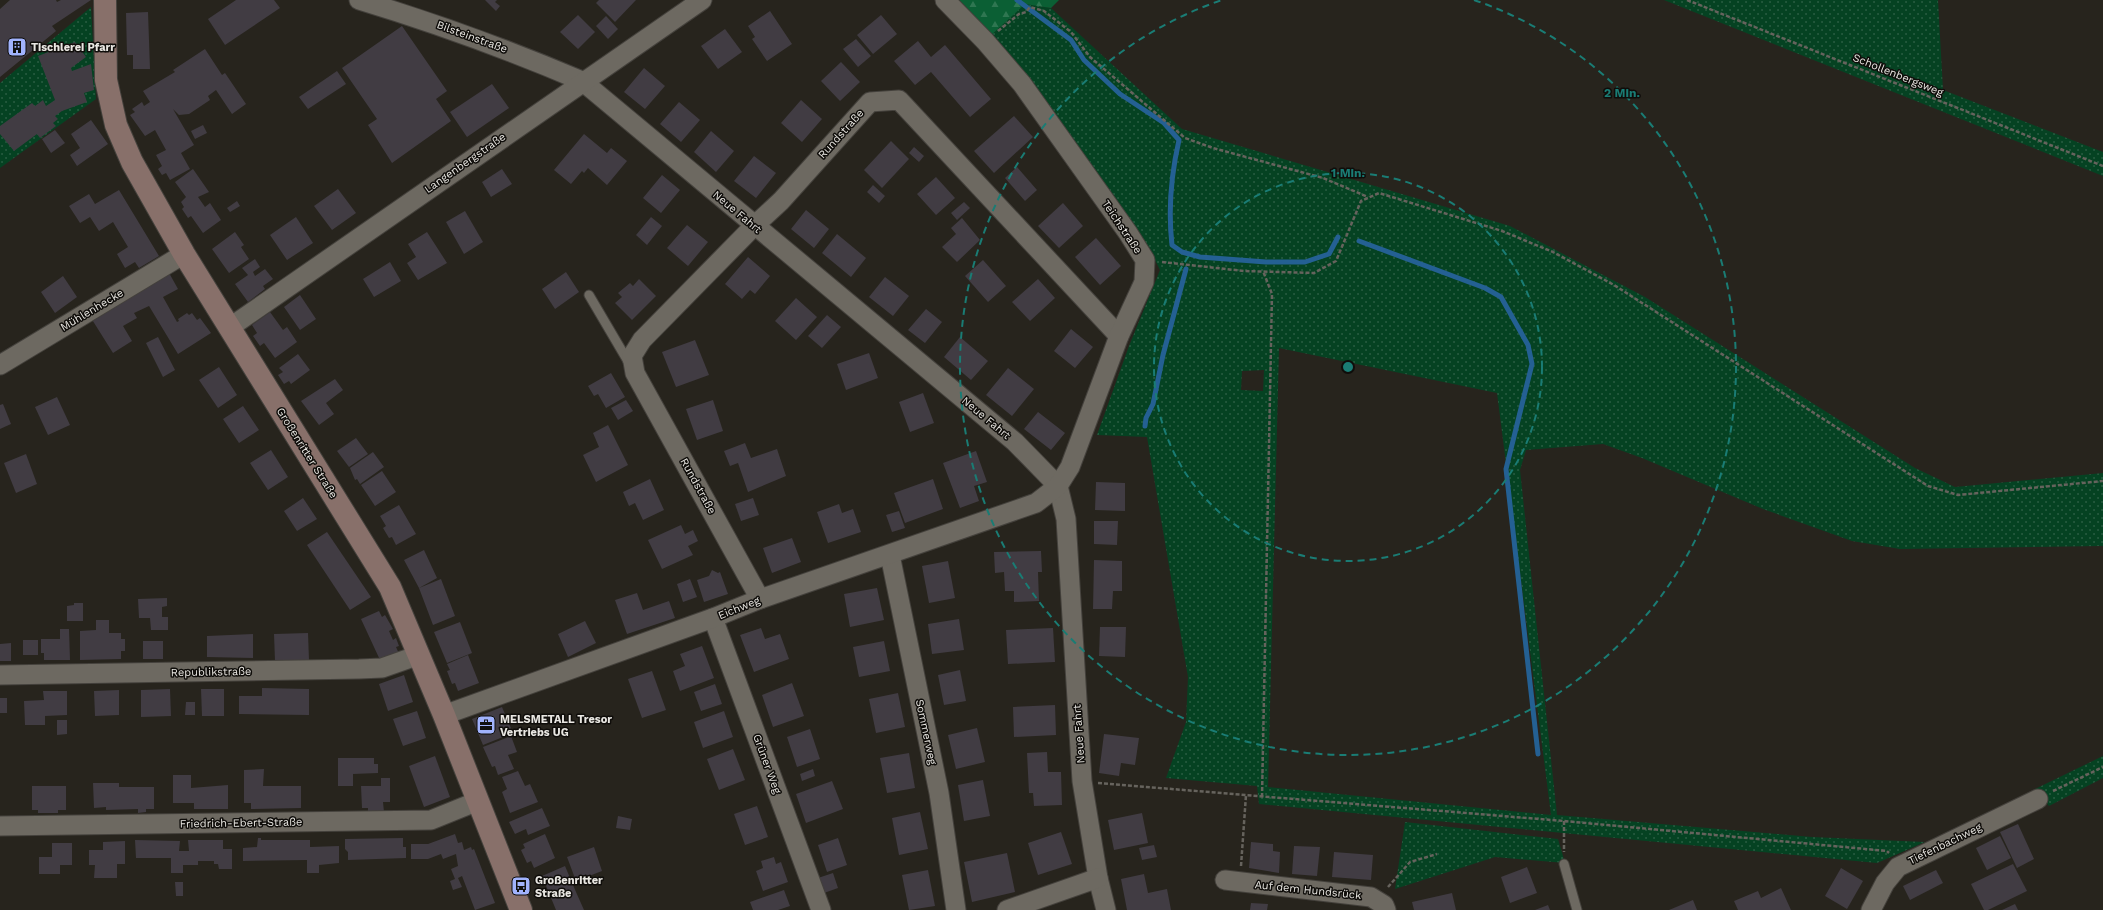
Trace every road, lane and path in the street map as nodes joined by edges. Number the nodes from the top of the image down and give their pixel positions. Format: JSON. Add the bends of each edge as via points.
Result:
{"nodes":[{"id":1,"x":105,"y":0,"type":"edge"},
{"id":2,"x":359,"y":0,"type":"edge"},
{"id":3,"x":702,"y":0,"type":"edge"},
{"id":4,"x":945,"y":0,"type":"edge"},
{"id":5,"x":1687,"y":0,"type":"edge"},
{"id":6,"x":985,"y":41,"type":"junction"},
{"id":7,"x":582,"y":81,"type":"junction"},
{"id":8,"x":2103,"y":166,"type":"edge"},
{"id":9,"x":1369,"y":198,"type":"junction"},
{"id":10,"x":754,"y":226,"type":"junction"},
{"id":11,"x":184,"y":254,"type":"junction"},
{"id":12,"x":1145,"y":260,"type":"junction"},
{"id":13,"x":1263,"y":271,"type":"junction"},
{"id":14,"x":589,"y":295,"type":"dead end"},
{"id":15,"x":229,"y":328,"type":"junction"},
{"id":16,"x":1119,"y":336,"type":"junction"},
{"id":17,"x":0,"y":365,"type":"edge"},
{"id":18,"x":635,"y":373,"type":"junction"},
{"id":19,"x":2103,"y":481,"type":"edge"},
{"id":20,"x":1058,"y":486,"type":"junction"},
{"id":21,"x":1036,"y":503,"type":"joint"},
{"id":22,"x":890,"y":555,"type":"junction"},
{"id":23,"x":760,"y":599,"type":"junction"},
{"id":24,"x":713,"y":618,"type":"junction"},
{"id":25,"x":419,"y":655,"type":"junction"},
{"id":26,"x":0,"y":675,"type":"edge"},
{"id":27,"x":444,"y":715,"type":"junction"},
{"id":28,"x":2103,"y":767,"type":"edge"},
{"id":29,"x":1082,"y":781,"type":"junction"},
{"id":30,"x":1246,"y":795,"type":"junction"},
{"id":31,"x":1262,"y":796,"type":"junction"},
{"id":32,"x":2038,"y":799,"type":"joint"},
{"id":33,"x":478,"y":801,"type":"junction"},
{"id":34,"x":1564,"y":821,"type":"junction"},
{"id":35,"x":0,"y":826,"type":"edge"},
{"id":36,"x":1437,"y":854,"type":"dead end"},
{"id":37,"x":1564,"y":864,"type":"joint"},
{"id":38,"x":1898,"y":866,"type":"junction"},
{"id":39,"x":1098,"y":878,"type":"junction"},
{"id":40,"x":1233,"y":881,"type":"joint"},
{"id":41,"x":1382,"y":905,"type":"edge"},
{"id":42,"x":521,"y":910,"type":"edge"},
{"id":43,"x":821,"y":910,"type":"edge"},
{"id":44,"x":956,"y":910,"type":"edge"},
{"id":45,"x":1007,"y":910,"type":"edge"},
{"id":46,"x":1106,"y":910,"type":"edge"},
{"id":47,"x":1577,"y":910,"type":"edge"},
{"id":48,"x":1871,"y":910,"type":"edge"}],
"edges":[{"from":1,"to":11,"type":"main road","name":"Großenritter Straße","via":[[106,80],[116,125],[132,162]]},
{"from":2,"to":7,"type":"street","name":"Bilsteinstraße","via":[[512,51]]},
{"from":3,"to":7,"type":"street","name":"Langenbergstraße"},
{"from":4,"to":6,"type":"street","name":"Teichstraße"},
{"from":5,"to":8,"type":"path","name":"Schollenbergsweg"},
{"from":6,"to":9,"type":"path","via":[[1030,7],[1044,12],[1071,32],[1090,57],[1185,138],[1323,178]]},
{"from":6,"to":12,"type":"street","name":"Teichstraße","via":[[1022,84]]},
{"from":7,"to":10,"type":"street","name":"Neue Fahrt"},
{"from":7,"to":15,"type":"street","name":"Langenbergstraße"},
{"from":9,"to":13,"type":"path","via":[[1361,200],[1336,261],[1314,273]]},
{"from":9,"to":19,"type":"path","via":[[1379,193],[1502,231],[1553,252],[1614,285],[1928,486],[1958,495]]},
{"from":10,"to":16,"type":"street","name":"Rundstraße","via":[[781,201],[870,102],[899,100]]},
{"from":10,"to":18,"type":"street","name":"Rundstraße","via":[[642,340],[632,356]]},
{"from":10,"to":20,"type":"street","name":"Neue Fahrt","via":[[1015,442]]},
{"from":11,"to":15,"type":"main road","name":"Großenritter Straße"},
{"from":11,"to":17,"type":"street","name":"Mühlenhecke"},
{"from":12,"to":13,"type":"path"},
{"from":12,"to":16,"type":"street","name":"Teichstraße","via":[[1144,282]]},
{"from":13,"to":31,"type":"path","via":[[1272,294]]},
{"from":14,"to":18,"type":"lane","name":"Rundstraße"},
{"from":15,"to":25,"type":"main road","name":"Großenritter Straße","via":[[390,587]]},
{"from":16,"to":20,"type":"street","name":"Teichstraße","via":[[1070,467]]},
{"from":18,"to":23,"type":"street","name":"Rundstraße"},
{"from":20,"to":21,"type":"street","name":"Teichstraße"},
{"from":20,"to":29,"type":"street","name":"Neue Fahrt","via":[[1066,519]]},
{"from":21,"to":22,"type":"street","name":"Eichweg"},
{"from":22,"to":23,"type":"street","name":"Eichweg"},
{"from":22,"to":44,"type":"street","name":"Sommerweg","via":[[939,793]]},
{"from":23,"to":24,"type":"street","name":"Eichweg"},
{"from":24,"to":27,"type":"street","name":"Eichweg"},
{"from":24,"to":43,"type":"street","name":"Grüner Weg"},
{"from":25,"to":26,"type":"street","name":"Republikstraße","via":[[382,668]]},
{"from":25,"to":27,"type":"main road","name":"Großenritter Straße"},
{"from":27,"to":33,"type":"main road","name":"Großenritter Straße"},
{"from":28,"to":32,"type":"path"},
{"from":29,"to":30,"type":"path"},
{"from":29,"to":39,"type":"street","name":"Neue Fahrt"},
{"from":30,"to":31,"type":"path"},
{"from":30,"to":40,"type":"path"},
{"from":31,"to":34,"type":"path"},
{"from":32,"to":38,"type":"street","name":"Tiefenbachweg"},
{"from":33,"to":35,"type":"street","name":"Friedrich-Ebert-Straße","via":[[432,820]]},
{"from":33,"to":42,"type":"main road","name":"Großenritter Straße"},
{"from":34,"to":37,"type":"path"},
{"from":34,"to":38,"type":"path","via":[[1888,851]]},
{"from":36,"to":41,"type":"path","via":[[1410,862],[1390,884]]},
{"from":37,"to":47,"type":"lane"},
{"from":38,"to":48,"type":"street","name":"Tiefenbachweg","via":[[1885,883]]},
{"from":39,"to":45,"type":"street"},
{"from":39,"to":46,"type":"street","name":"Neue Fahrt"},
{"from":40,"to":41,"type":"street","name":"Auf dem Hundsrück","via":[[1371,897]]}]}
